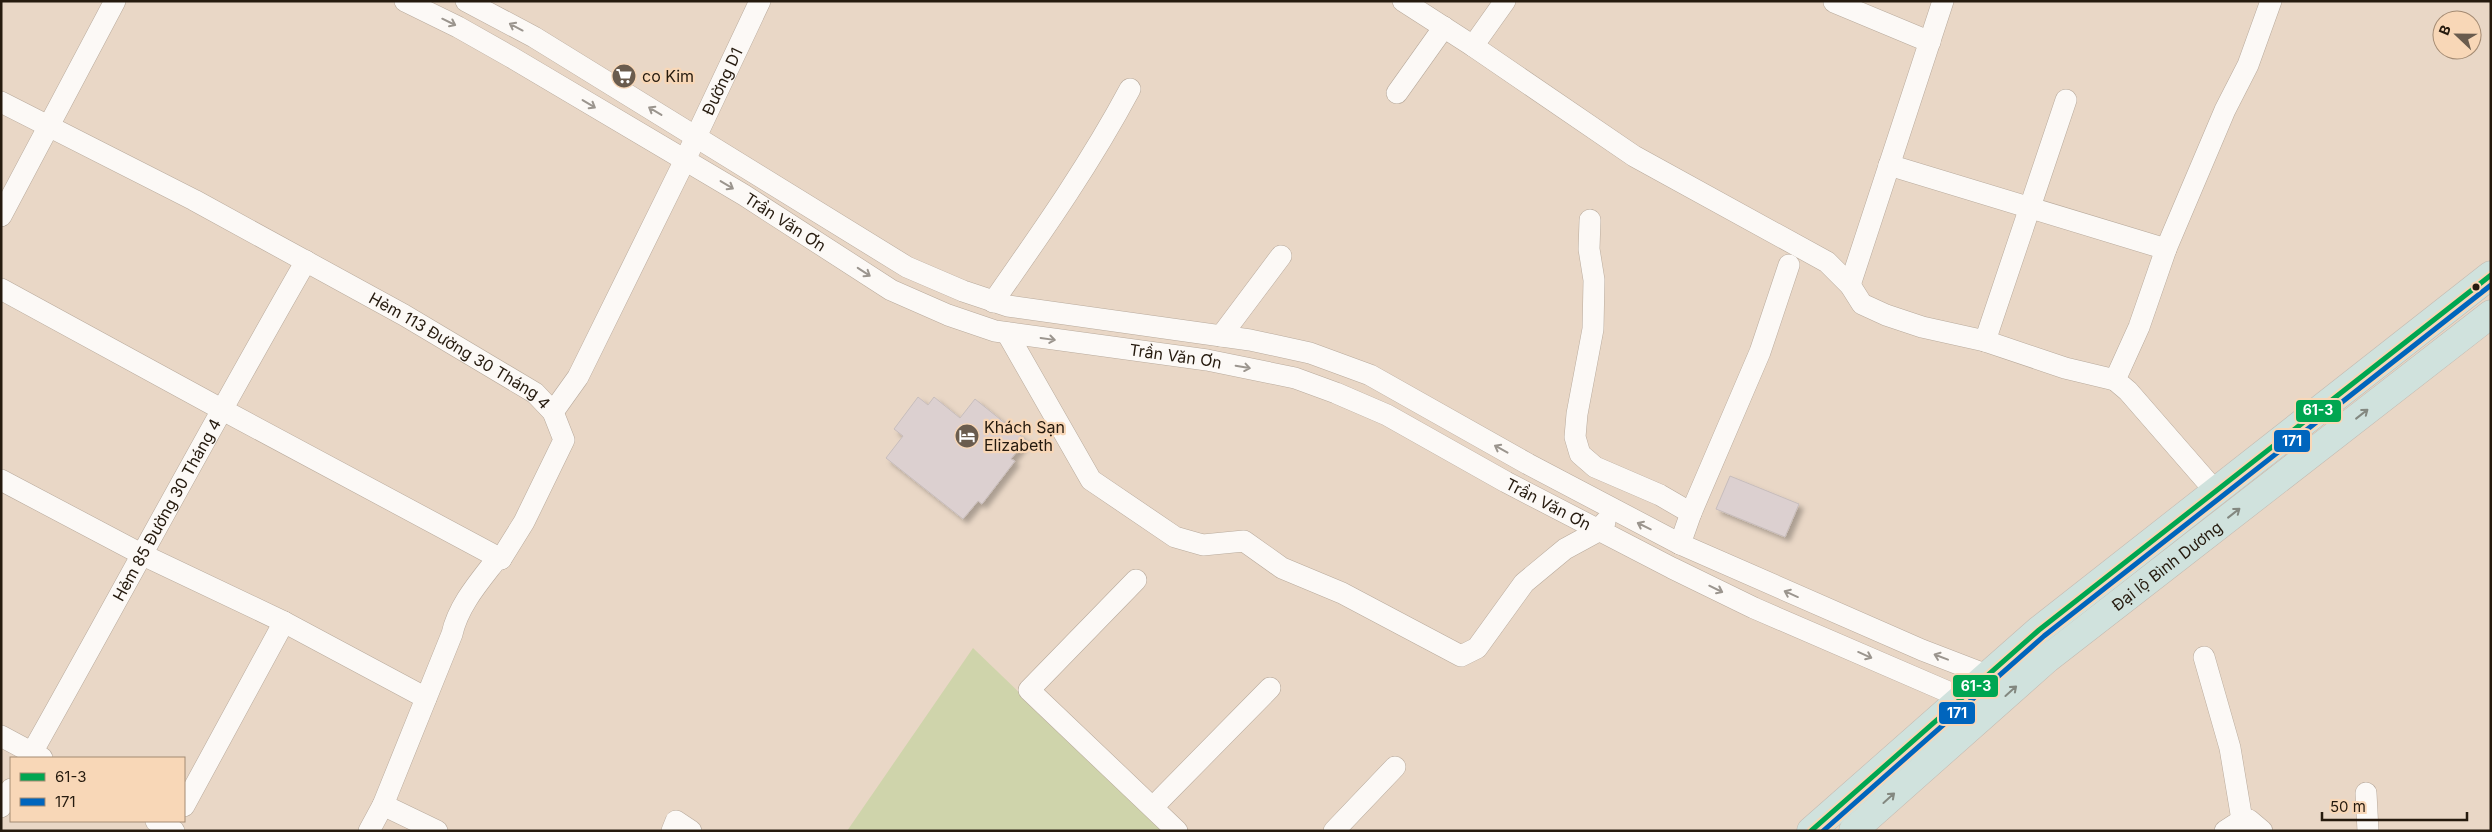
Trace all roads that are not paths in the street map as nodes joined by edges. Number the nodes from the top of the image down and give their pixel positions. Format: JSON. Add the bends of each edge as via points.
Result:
{"nodes":[{"id":1,"x":115,"y":1,"type":"edge"},
{"id":2,"x":405,"y":1,"type":"edge"},
{"id":3,"x":760,"y":1,"type":"edge"},
{"id":4,"x":1403,"y":1,"type":"edge"},
{"id":5,"x":1505,"y":1,"type":"edge"},
{"id":6,"x":1943,"y":1,"type":"edge"},
{"id":7,"x":2271,"y":1,"type":"edge"},
{"id":8,"x":470,"y":2,"type":"edge"},
{"id":9,"x":1834,"y":2,"type":"edge"},
{"id":10,"x":1444,"y":27,"type":"junction"},
{"id":11,"x":1930,"y":42,"type":"junction"},
{"id":12,"x":1473,"y":46,"type":"junction"},
{"id":13,"x":1130,"y":89,"type":"dead end"},
{"id":14,"x":1397,"y":93,"type":"dead end"},
{"id":15,"x":2066,"y":100,"type":"dead end"},
{"id":16,"x":1,"y":102,"type":"edge"},
{"id":17,"x":47,"y":126,"type":"junction"},
{"id":18,"x":696,"y":136,"type":"junction"},
{"id":19,"x":685,"y":160,"type":"junction"},
{"id":20,"x":1889,"y":165,"type":"junction"},
{"id":21,"x":2030,"y":208,"type":"junction"},
{"id":22,"x":1,"y":216,"type":"edge"},
{"id":23,"x":1590,"y":220,"type":"dead end"},
{"id":24,"x":2166,"y":249,"type":"junction"},
{"id":25,"x":1281,"y":256,"type":"dead end"},
{"id":26,"x":306,"y":261,"type":"junction"},
{"id":27,"x":1790,"y":265,"type":"dead end"},
{"id":28,"x":2491,"y":275,"type":"edge"},
{"id":29,"x":1850,"y":285,"type":"junction"},
{"id":30,"x":1,"y":289,"type":"edge"},
{"id":31,"x":993,"y":302,"type":"junction"},
{"id":32,"x":2491,"y":314,"type":"edge"},
{"id":33,"x":1007,"y":333,"type":"junction"},
{"id":34,"x":1221,"y":336,"type":"junction"},
{"id":35,"x":1985,"y":341,"type":"junction"},
{"id":36,"x":2115,"y":380,"type":"junction"},
{"id":37,"x":220,"y":409,"type":"junction"},
{"id":38,"x":553,"y":412,"type":"junction"},
{"id":39,"x":1,"y":480,"type":"edge"},
{"id":40,"x":2216,"y":492,"type":"junction"},
{"id":41,"x":1613,"y":510,"type":"junction"},
{"id":42,"x":1691,"y":514,"type":"junction"},
{"id":43,"x":1600,"y":530,"type":"junction"},
{"id":44,"x":1680,"y":544,"type":"junction"},
{"id":45,"x":143,"y":555,"type":"junction"},
{"id":46,"x":501,"y":559,"type":"junction"},
{"id":47,"x":1136,"y":580,"type":"dead end"},
{"id":48,"x":284,"y":622,"type":"junction"},
{"id":49,"x":2204,"y":657,"type":"dead end"},
{"id":50,"x":1986,"y":675,"type":"junction"},
{"id":51,"x":1270,"y":688,"type":"dead end"},
{"id":52,"x":1960,"y":697,"type":"junction"},
{"id":53,"x":426,"y":698,"type":"junction"},
{"id":54,"x":1,"y":736,"type":"edge"},
{"id":55,"x":34,"y":756,"type":"edge"},
{"id":56,"x":1395,"y":767,"type":"dead end"},
{"id":57,"x":10,"y":792,"type":"edge"},
{"id":58,"x":2366,"y":793,"type":"dead end"},
{"id":59,"x":185,"y":804,"type":"edge"},
{"id":60,"x":383,"y":805,"type":"junction"},
{"id":61,"x":1,"y":807,"type":"edge"},
{"id":62,"x":1153,"y":807,"type":"junction"},
{"id":63,"x":2233,"y":825,"type":"edge"},
{"id":64,"x":369,"y":831,"type":"edge"},
{"id":65,"x":437,"y":831,"type":"edge"},
{"id":66,"x":672,"y":831,"type":"edge"},
{"id":67,"x":691,"y":831,"type":"edge"},
{"id":68,"x":1177,"y":831,"type":"edge"},
{"id":69,"x":1334,"y":831,"type":"edge"},
{"id":70,"x":1811,"y":831,"type":"edge"},
{"id":71,"x":1853,"y":831,"type":"edge"},
{"id":72,"x":2262,"y":831,"type":"edge"},
{"id":73,"x":2368,"y":831,"type":"edge"}],
"edges":[{"from":1,"to":17,"type":"street"},
{"from":2,"to":19,"type":"street","name":"Trần Văn Ơn","one_way":true,"via":[[511,57]]},
{"from":3,"to":18,"type":"street","name":"Đường D1"},
{"from":4,"to":10,"type":"street"},
{"from":5,"to":12,"type":"street"},
{"from":6,"to":11,"type":"street"},
{"from":7,"to":24,"type":"street","via":[[2248,65],[2225,110]]},
{"from":18,"to":8,"type":"street","name":"Trần Văn Ơn","one_way":true,"via":[[534,36]]},
{"from":9,"to":11,"type":"street"},
{"from":10,"to":12,"type":"street"},
{"from":10,"to":14,"type":"street"},
{"from":11,"to":20,"type":"street"},
{"from":12,"to":29,"type":"street","via":[[1634,156],[1827,262]]},
{"from":13,"to":31,"type":"street","via":[[1066,197]]},
{"from":15,"to":21,"type":"street"},
{"from":16,"to":17,"type":"street","name":"Hẻm 113 Đường 30 Tháng 4"},
{"from":17,"to":22,"type":"street"},
{"from":17,"to":26,"type":"street","name":"Hẻm 113 Đường 30 Tháng 4"},
{"from":18,"to":19,"type":"street","name":"Đường D1"},
{"from":18,"to":31,"type":"street","name":"Trần Văn Ơn","via":[[890,258]]},
{"from":19,"to":33,"type":"street","name":"Trần Văn Ơn","one_way":true,"via":[[891,290],[948,315]]},
{"from":19,"to":38,"type":"street","name":"Đường D1","via":[[578,377]]},
{"from":20,"to":21,"type":"street"},
{"from":20,"to":29,"type":"street"},
{"from":21,"to":24,"type":"street"},
{"from":21,"to":35,"type":"street"},
{"from":23,"to":42,"type":"street","via":[[1593,329],[1575,437],[1580,454],[1595,467],[1660,495]]},
{"from":24,"to":36,"type":"street","via":[[2139,327]]},
{"from":25,"to":34,"type":"street"},
{"from":26,"to":37,"type":"street","name":"Hẻm 85 Đường 30 Tháng 4"},
{"from":26,"to":38,"type":"street","name":"Hẻm 113 Đường 30 Tháng 4","via":[[535,393]]},
{"from":27,"to":42,"type":"street","via":[[1756,361]]},
{"from":28,"to":40,"type":"highway","name":"Đại lộ Bình Dương"},
{"from":29,"to":35,"type":"street","via":[[1862,304],[1886,315]]},
{"from":30,"to":37,"type":"street"},
{"from":31,"to":34,"type":"street","name":"Trần Văn Ơn"},
{"from":71,"to":32,"type":"highway","name":"Đại lộ Bình Dương","one_way":true,"via":[[2047,659]]},
{"from":33,"to":43,"type":"street","name":"Trần Văn Ơn","one_way":true,"via":[[1207,360],[1295,378],[1387,414],[1506,482]]},
{"from":33,"to":43,"type":"street","via":[[1091,480],[1175,537],[1203,545],[1244,541],[1282,568],[1342,593],[1461,656],[1477,648],[1524,584],[1565,549]]},
{"from":41,"to":34,"type":"street","name":"Trần Văn Ơn","one_way":true,"via":[[1370,375],[1302,351]]},
{"from":35,"to":36,"type":"street","via":[[2065,368]]},
{"from":36,"to":40,"type":"street"},
{"from":37,"to":45,"type":"street","name":"Hẻm 85 Đường 30 Tháng 4"},
{"from":37,"to":46,"type":"street"},
{"from":38,"to":46,"type":"street","name":"Hẻm 113 Đường 30 Tháng 4","via":[[564,440],[524,522]]},
{"from":39,"to":45,"type":"street"},
{"from":40,"to":50,"type":"highway","name":"Đại lộ Bình Dương"},
{"from":41,"to":43,"type":"street"},
{"from":44,"to":41,"type":"street","name":"Trần Văn Ơn","one_way":true},
{"from":42,"to":44,"type":"street"},
{"from":43,"to":52,"type":"street","name":"Trần Văn Ơn","one_way":true,"via":[[1754,608]]},
{"from":50,"to":44,"type":"street","name":"Trần Văn Ơn","one_way":true},
{"from":45,"to":48,"type":"street"},
{"from":45,"to":55,"type":"street","name":"Hẻm 85 Đường 30 Tháng 4"},
{"from":46,"to":53,"type":"street","name":"Hẻm 113 Đường 30 Tháng 4","via":[[496,560],[468,598],[454,624]]},
{"from":47,"to":62,"type":"street","via":[[1029,690]]},
{"from":48,"to":53,"type":"street"},
{"from":48,"to":59,"type":"street"},
{"from":49,"to":63,"type":"street","via":[[2230,748]]},
{"from":50,"to":52,"type":"highway","name":"Đại lộ Bình Dương"},
{"from":51,"to":62,"type":"street"},
{"from":52,"to":70,"type":"highway","name":"Đại lộ Bình Dương"},
{"from":53,"to":60,"type":"street","name":"Hẻm 113 Đường 30 Tháng 4"},
{"from":54,"to":55,"type":"street"},
{"from":56,"to":69,"type":"street"},
{"from":57,"to":61,"type":"street"},
{"from":58,"to":73,"type":"street"},
{"from":60,"to":64,"type":"street","name":"Hẻm 113 Đường 30 Tháng 4"},
{"from":60,"to":65,"type":"street"},
{"from":62,"to":68,"type":"street"},
{"from":63,"to":72,"type":"street","via":[[2249,820]]},
{"from":66,"to":67,"type":"street","via":[[676,821]]}]}
